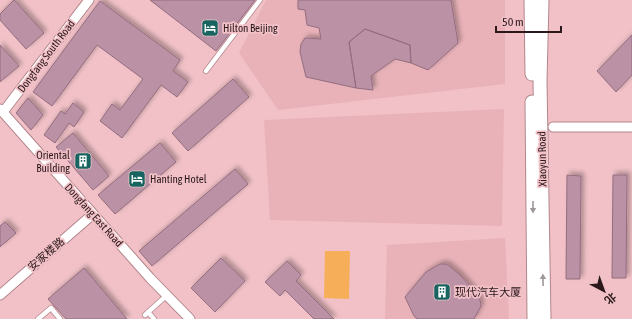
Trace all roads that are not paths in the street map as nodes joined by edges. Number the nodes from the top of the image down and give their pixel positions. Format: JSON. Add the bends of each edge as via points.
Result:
{"nodes":[{"id":1,"x":89,"y":0,"type":"edge"},
{"id":2,"x":260,"y":0,"type":"edge"},
{"id":3,"x":531,"y":0,"type":"edge"},
{"id":4,"x":542,"y":0,"type":"edge"},
{"id":5,"x":206,"y":71,"type":"dead end"},
{"id":6,"x":1,"y":111,"type":"edge"},
{"id":7,"x":553,"y":127,"type":"dead end"},
{"id":8,"x":632,"y":127,"type":"edge"},
{"id":9,"x":93,"y":214,"type":"junction"},
{"id":10,"x":0,"y":295,"type":"edge"},
{"id":11,"x":166,"y":296,"type":"junction"},
{"id":12,"x":38,"y":319,"type":"edge"},
{"id":13,"x":60,"y":319,"type":"edge"},
{"id":14,"x":154,"y":319,"type":"edge"},
{"id":15,"x":190,"y":319,"type":"edge"},
{"id":16,"x":534,"y":319,"type":"edge"},
{"id":17,"x":544,"y":319,"type":"edge"}],
"edges":[{"from":1,"to":6,"type":"street","name":"Dongfang South Road"},
{"from":2,"to":5,"type":"lane"},
{"from":3,"to":16,"type":"main road","name":"Xiaoyun Road","one_way":true},
{"from":17,"to":4,"type":"main road","name":"Xiaoyun Road","one_way":true,"via":[[540,82]]},
{"from":6,"to":9,"type":"street","name":"Dongfang East Road"},
{"from":7,"to":8,"type":"street"},
{"from":9,"to":10,"type":"street","name":"安家楼路"},
{"from":9,"to":11,"type":"street","name":"Dongfang East Road"},
{"from":11,"to":14,"type":"lane","via":[[146,313]]},
{"from":11,"to":15,"type":"street","name":"Dongfang East Road"},
{"from":12,"to":13,"type":"lane","via":[[50,308]]}]}
